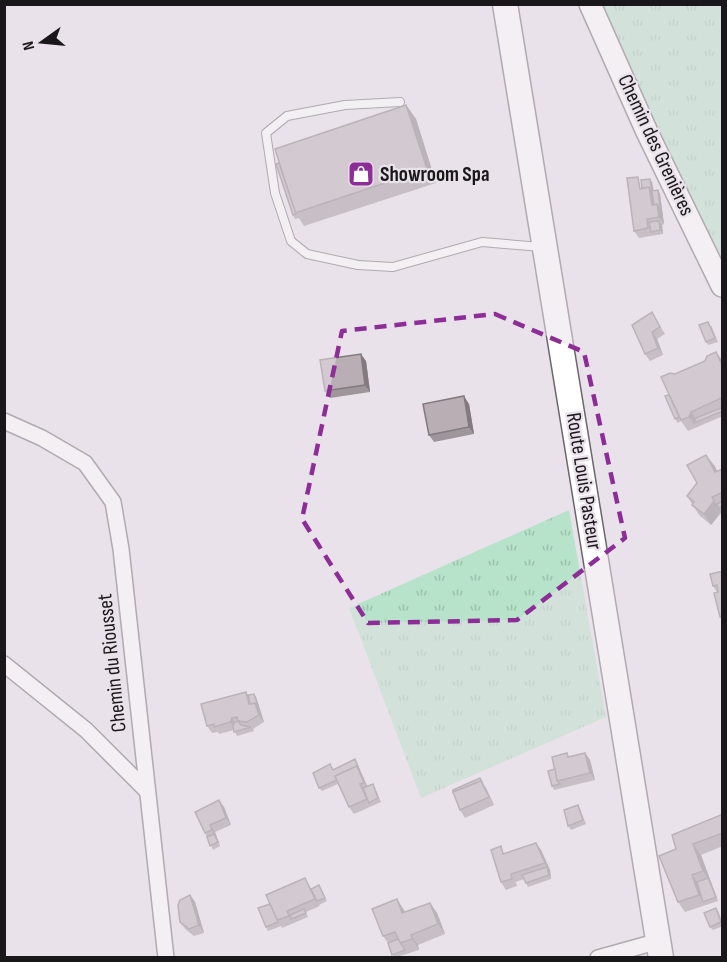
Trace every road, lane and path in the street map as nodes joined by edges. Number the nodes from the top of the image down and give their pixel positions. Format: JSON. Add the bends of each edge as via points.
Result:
{"nodes":[{"id":1,"x":505,"y":4,"type":"edge"},
{"id":2,"x":590,"y":4,"type":"edge"},
{"id":3,"x":400,"y":102,"type":"dead end"},
{"id":4,"x":546,"y":248,"type":"junction"},
{"id":5,"x":723,"y":286,"type":"edge"},
{"id":6,"x":4,"y":421,"type":"edge"},
{"id":7,"x":4,"y":664,"type":"edge"},
{"id":8,"x":147,"y":791,"type":"junction"},
{"id":9,"x":660,"y":949,"type":"edge"},
{"id":10,"x":166,"y":957,"type":"edge"},
{"id":11,"x":598,"y":957,"type":"edge"}],
"edges":[{"from":1,"to":4,"type":"main road","name":"Route Louis Pasteur"},
{"from":2,"to":5,"type":"street","name":"Chemin des Grenières","via":[[647,132]]},
{"from":3,"to":4,"type":"lane","via":[[345,105],[287,116],[266,133],[275,193],[291,242],[307,254],[358,265],[393,267],[482,242]]},
{"from":4,"to":9,"type":"main road","name":"Route Louis Pasteur"},
{"from":6,"to":8,"type":"street","name":"Chemin du Riousset","via":[[85,464],[113,502]]},
{"from":7,"to":8,"type":"street","via":[[86,730]]},
{"from":8,"to":10,"type":"street","name":"Chemin du Riousset"},
{"from":9,"to":11,"type":"street"}]}
